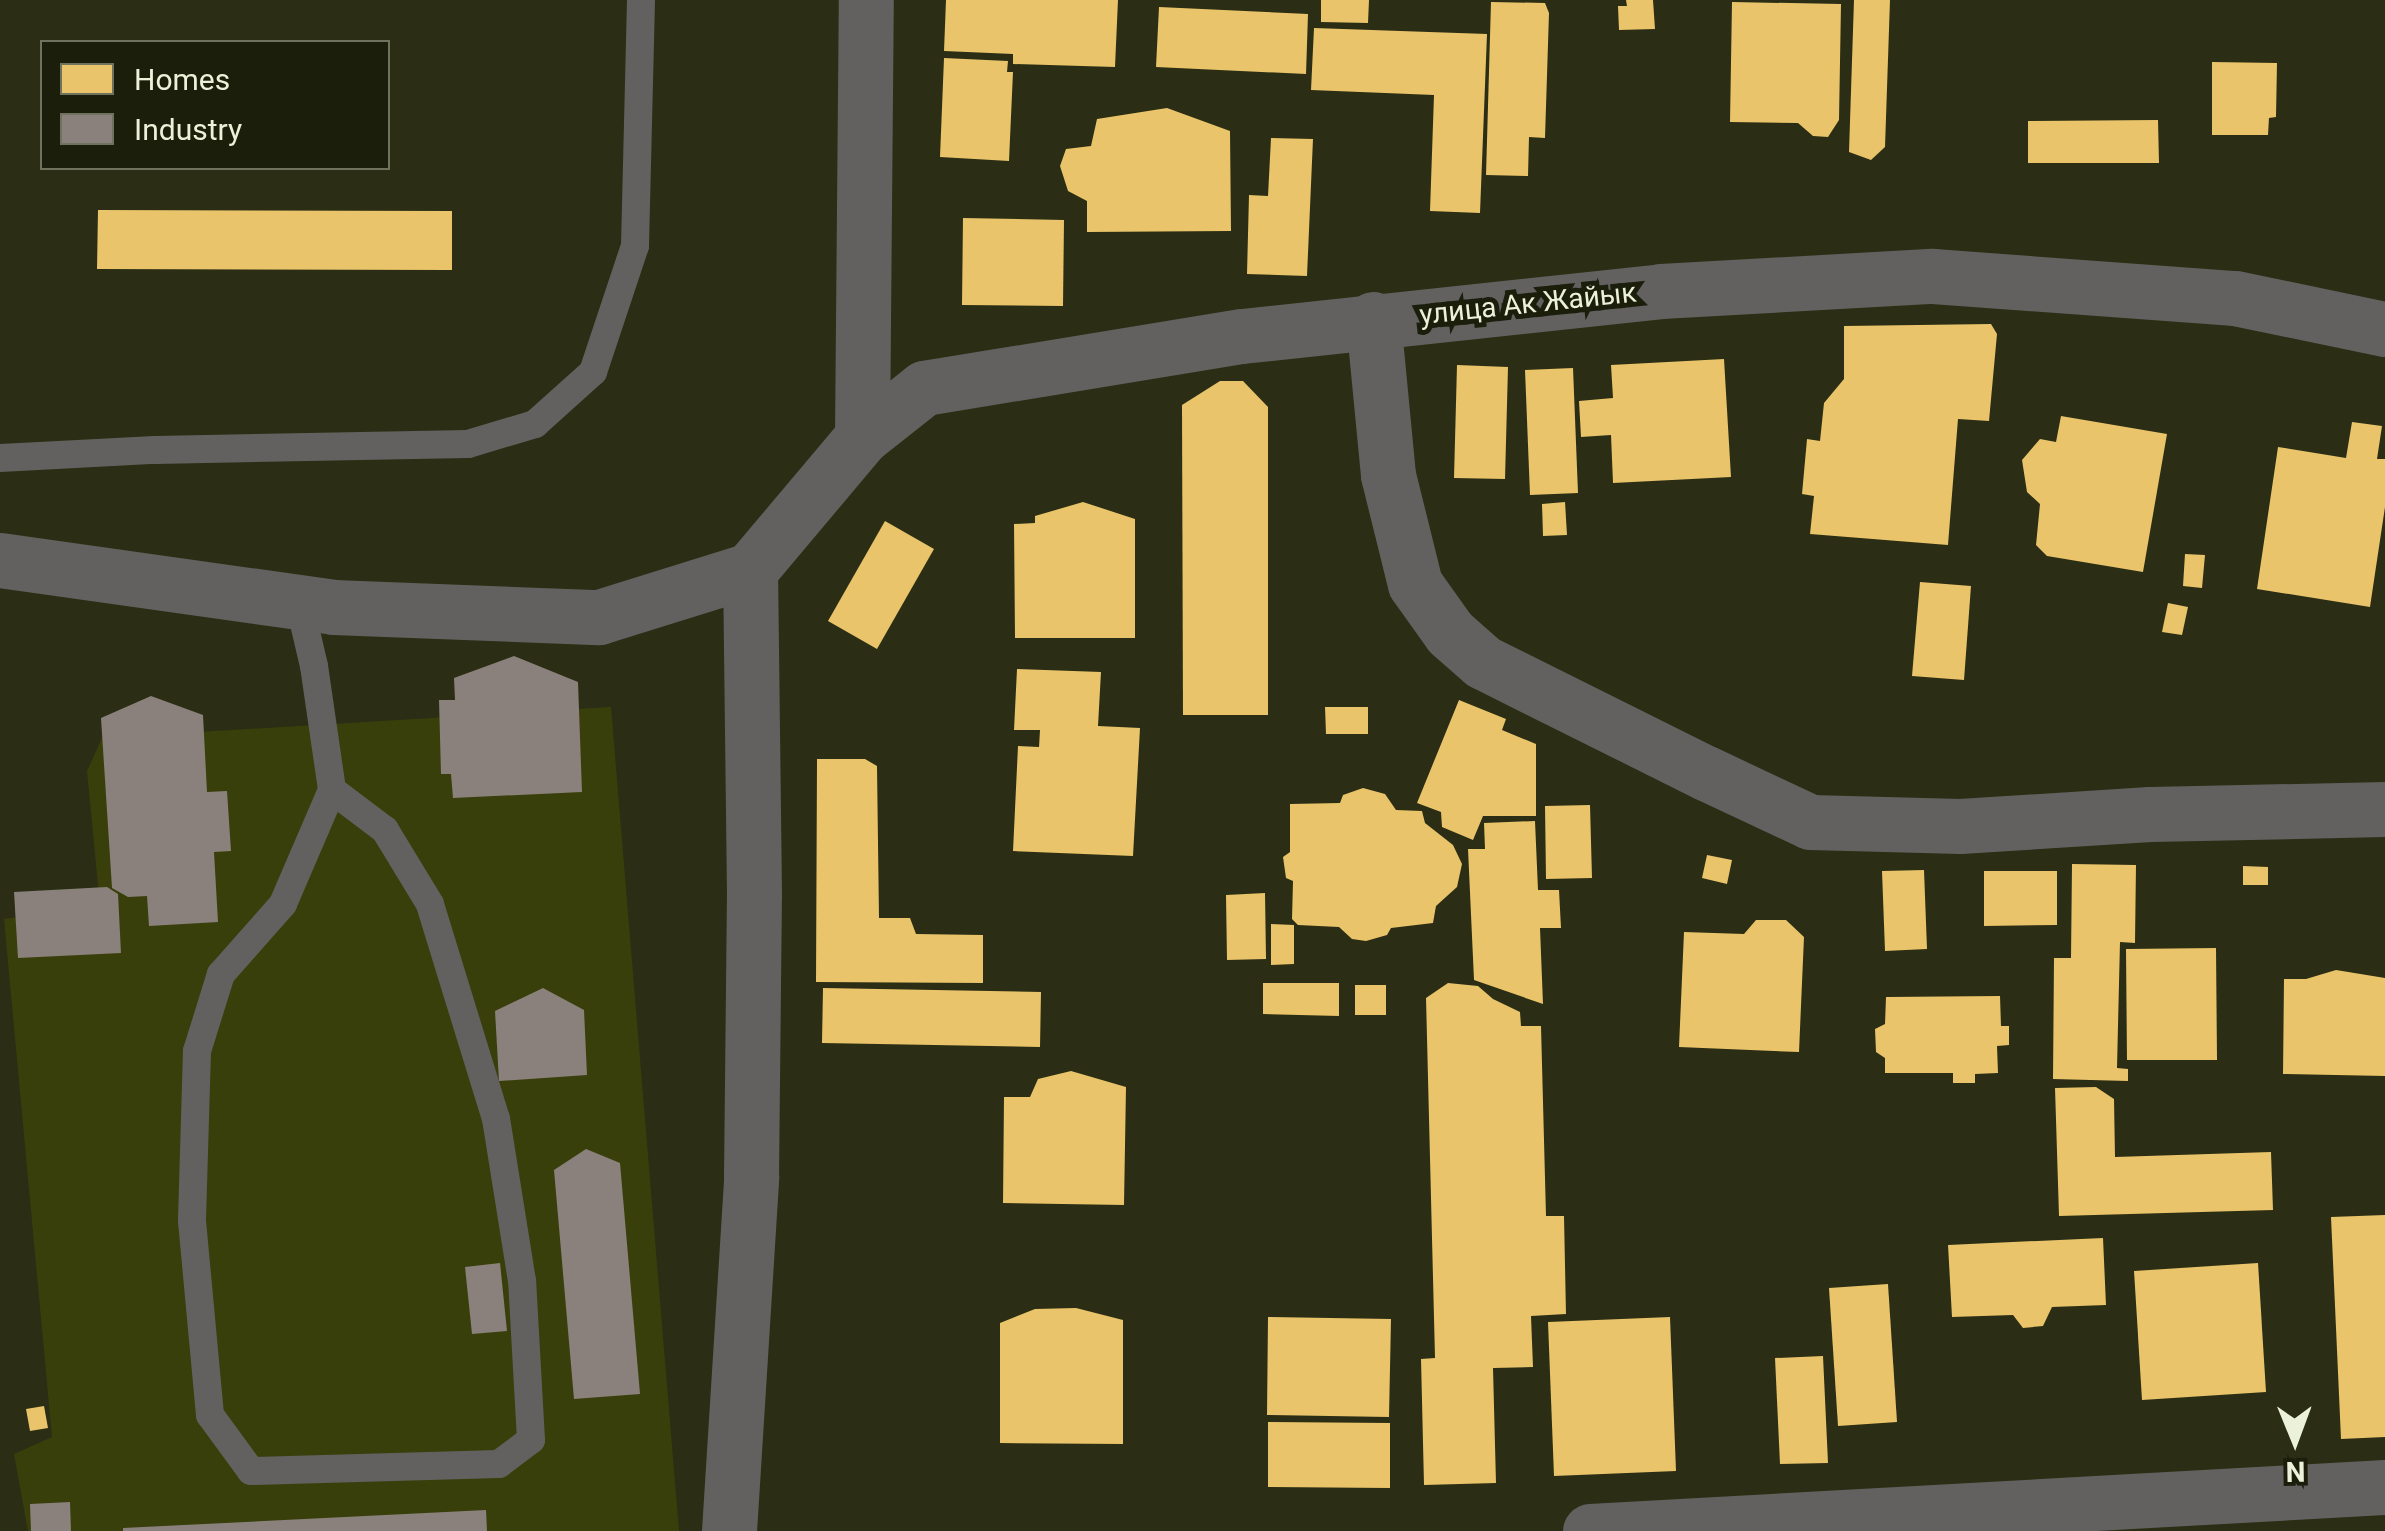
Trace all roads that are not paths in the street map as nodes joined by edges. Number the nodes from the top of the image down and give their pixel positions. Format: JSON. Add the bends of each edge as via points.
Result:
{"nodes":[{"id":1,"x":641,"y":0,"type":"edge"},
{"id":2,"x":866,"y":0,"type":"edge"},
{"id":3,"x":1374,"y":320,"type":"junction"},
{"id":4,"x":2385,"y":330,"type":"edge"},
{"id":5,"x":862,"y":437,"type":"junction"},
{"id":6,"x":0,"y":458,"type":"edge"},
{"id":7,"x":0,"y":560,"type":"edge"},
{"id":8,"x":750,"y":570,"type":"junction"},
{"id":9,"x":298,"y":602,"type":"junction"},
{"id":10,"x":332,"y":790,"type":"junction"},
{"id":11,"x":2385,"y":809,"type":"edge"},
{"id":12,"x":2385,"y":1487,"type":"edge"},
{"id":13,"x":728,"y":1531,"type":"edge"},
{"id":14,"x":1590,"y":1531,"type":"edge"}],
"edges":[{"from":1,"to":6,"type":"lane","via":[[636,246],[593,372],[535,424],[468,444]]},
{"from":2,"to":5,"type":"street"},
{"from":3,"to":4,"type":"street","name":"улица Ак Жайык","via":[[1660,291],[1933,276],[2235,298]]},
{"from":3,"to":5,"type":"street","name":"улица Ак Жайык","via":[[924,388]]},
{"from":3,"to":11,"type":"street","via":[[1388,475],[1415,584],[1450,634],[1483,662],[1706,773],[1810,822],[1960,826]]},
{"from":5,"to":8,"type":"street","name":"улица Ак Жайык"},
{"from":7,"to":9,"type":"street"},
{"from":8,"to":9,"type":"street","via":[[599,617]]},
{"from":8,"to":13,"type":"street","via":[[751,1177]]},
{"from":9,"to":10,"type":"lane"},
{"from":10,"to":10,"type":"lane","via":[[283,904],[221,974],[197,1052],[192,1221],[210,1415],[251,1471],[499,1464],[531,1440],[522,1281],[496,1119],[430,904],[386,830]]},
{"from":12,"to":14,"type":"street"}]}
